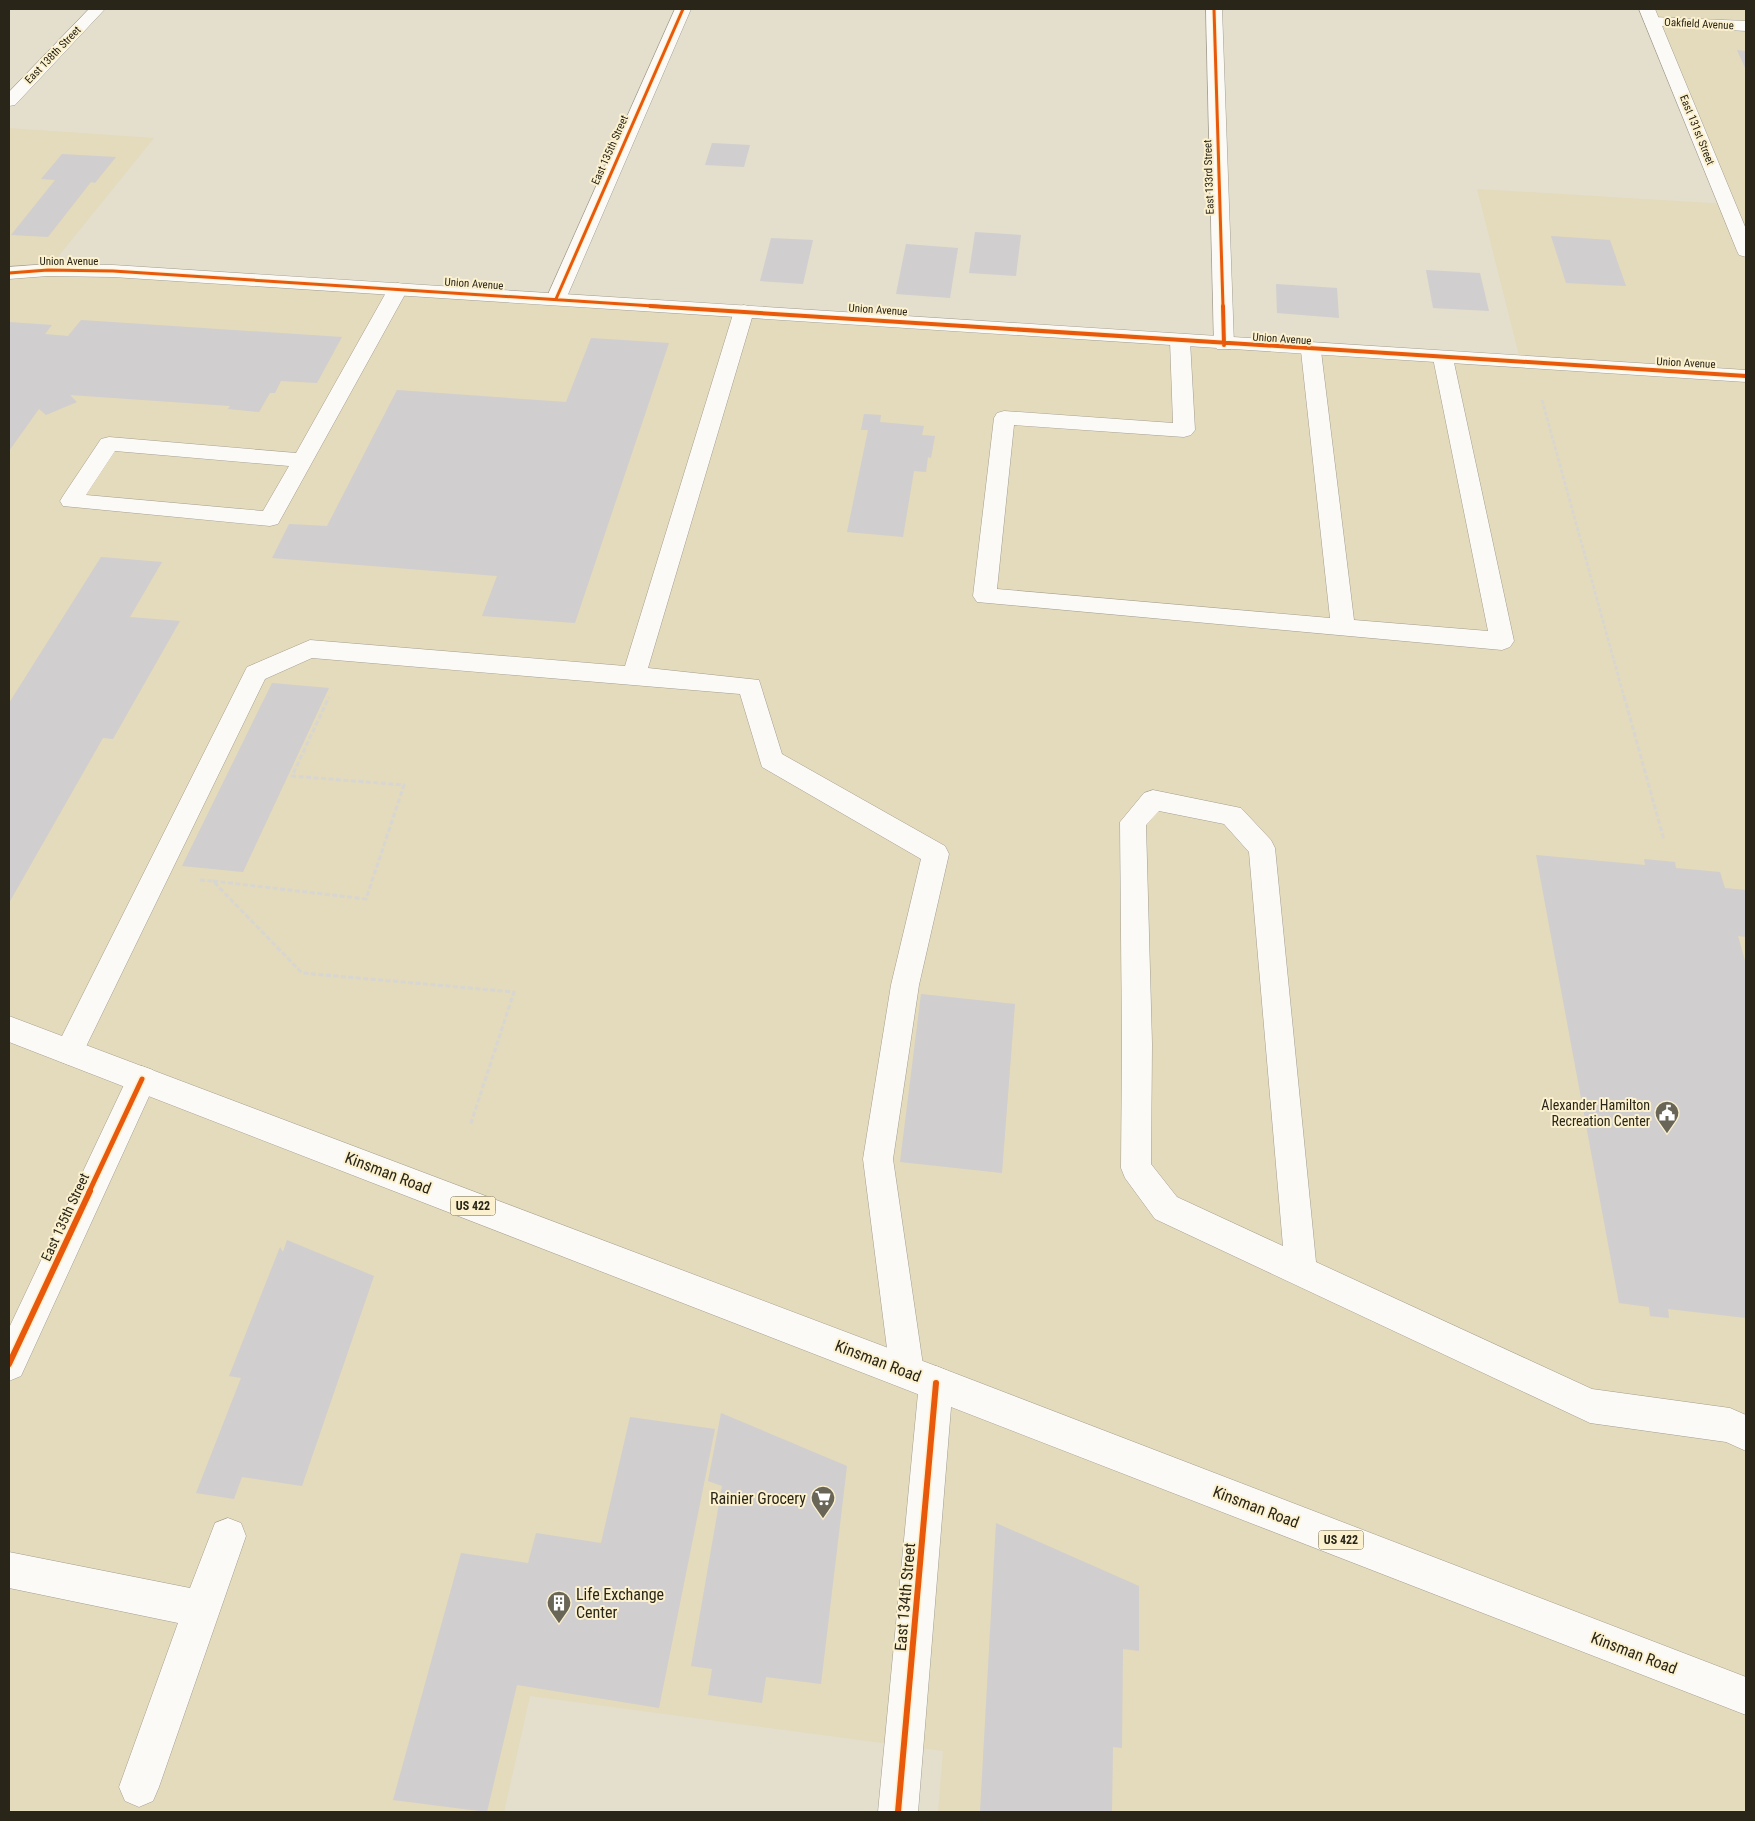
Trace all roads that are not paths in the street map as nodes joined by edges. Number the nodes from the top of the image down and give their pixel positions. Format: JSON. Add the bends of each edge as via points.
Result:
{"nodes":[{"id":1,"x":97,"y":9,"type":"edge"},
{"id":2,"x":683,"y":9,"type":"edge"},
{"id":3,"x":1214,"y":9,"type":"edge"},
{"id":4,"x":1650,"y":15,"type":"edge"},
{"id":5,"x":1746,"y":26,"type":"edge"},
{"id":6,"x":9,"y":101,"type":"edge"},
{"id":7,"x":1746,"y":251,"type":"edge"},
{"id":8,"x":9,"y":273,"type":"edge"},
{"id":9,"x":398,"y":289,"type":"junction"},
{"id":10,"x":556,"y":299,"type":"junction"},
{"id":11,"x":744,"y":311,"type":"junction"},
{"id":12,"x":1180,"y":341,"type":"junction"},
{"id":13,"x":1224,"y":345,"type":"junction"},
{"id":14,"x":1310,"y":351,"type":"junction"},
{"id":15,"x":1443,"y":358,"type":"junction"},
{"id":16,"x":1746,"y":376,"type":"edge"},
{"id":17,"x":303,"y":460,"type":"junction"},
{"id":18,"x":1344,"y":627,"type":"junction"},
{"id":19,"x":634,"y":676,"type":"junction"},
{"id":20,"x":9,"y":1029,"type":"edge"},
{"id":21,"x":70,"y":1052,"type":"junction"},
{"id":22,"x":142,"y":1079,"type":"junction"},
{"id":23,"x":1301,"y":1271,"type":"junction"},
{"id":24,"x":9,"y":1364,"type":"edge"},
{"id":25,"x":921,"y":1378,"type":"junction"},
{"id":26,"x":1746,"y":1434,"type":"edge"},
{"id":27,"x":228,"y":1536,"type":"dead end"},
{"id":28,"x":9,"y":1570,"type":"edge"},
{"id":29,"x":201,"y":1609,"type":"junction"},
{"id":30,"x":1746,"y":1696,"type":"edge"},
{"id":31,"x":139,"y":1786,"type":"dead end"},
{"id":32,"x":898,"y":1812,"type":"edge"}],
"edges":[{"from":1,"to":6,"type":"main road","name":"East 138th Street"},
{"from":2,"to":10,"type":"main road","name":"East 135th Street"},
{"from":3,"to":13,"type":"main road","name":"East 133rd Street"},
{"from":4,"to":5,"type":"main road","name":"Oakfield Avenue"},
{"from":4,"to":7,"type":"main road","name":"East 131st Street"},
{"from":8,"to":9,"type":"main road","name":"Union Avenue","via":[[113,271]]},
{"from":9,"to":10,"type":"main road","name":"Union Avenue"},
{"from":9,"to":17,"type":"main road"},
{"from":10,"to":11,"type":"main road","name":"Union Avenue"},
{"from":11,"to":12,"type":"main road","name":"Union Avenue"},
{"from":11,"to":19,"type":"main road"},
{"from":12,"to":13,"type":"main road","name":"Union Avenue"},
{"from":12,"to":18,"type":"main road","via":[[1184,430],[1004,418],[985,596]]},
{"from":13,"to":14,"type":"main road","name":"Union Avenue"},
{"from":14,"to":15,"type":"main road","name":"Union Avenue"},
{"from":14,"to":18,"type":"main road"},
{"from":15,"to":16,"type":"main road","name":"Union Avenue"},
{"from":15,"to":18,"type":"main road","via":[[1502,641]]},
{"from":17,"to":17,"type":"main road","via":[[270,519],[71,502],[109,444]]},
{"from":19,"to":21,"type":"main road","via":[[310,648],[256,673]]},
{"from":19,"to":25,"type":"main road","name":"East 134th Street","via":[[750,686],[771,760],[936,854],[905,985],[878,1159]]},
{"from":20,"to":21,"type":"main road","name":"Kinsman Road","number":"US 422"},
{"from":21,"to":22,"type":"main road","name":"Kinsman Road","number":"US 422"},
{"from":22,"to":24,"type":"main road","name":"East 135th Street"},
{"from":22,"to":25,"type":"main road","name":"Kinsman Road","number":"US 422"},
{"from":23,"to":23,"type":"main road","via":[[1166,1208],[1136,1168],[1132,822],[1153,800],[1232,815],[1262,848]]},
{"from":23,"to":26,"type":"main road","via":[[1590,1406],[1730,1425]]},
{"from":25,"to":30,"type":"main road","name":"Kinsman Road","number":"US 422"},
{"from":25,"to":32,"type":"main road","name":"East 134th Street"},
{"from":27,"to":29,"type":"main road"},
{"from":28,"to":29,"type":"main road"},
{"from":29,"to":31,"type":"main road"}]}
